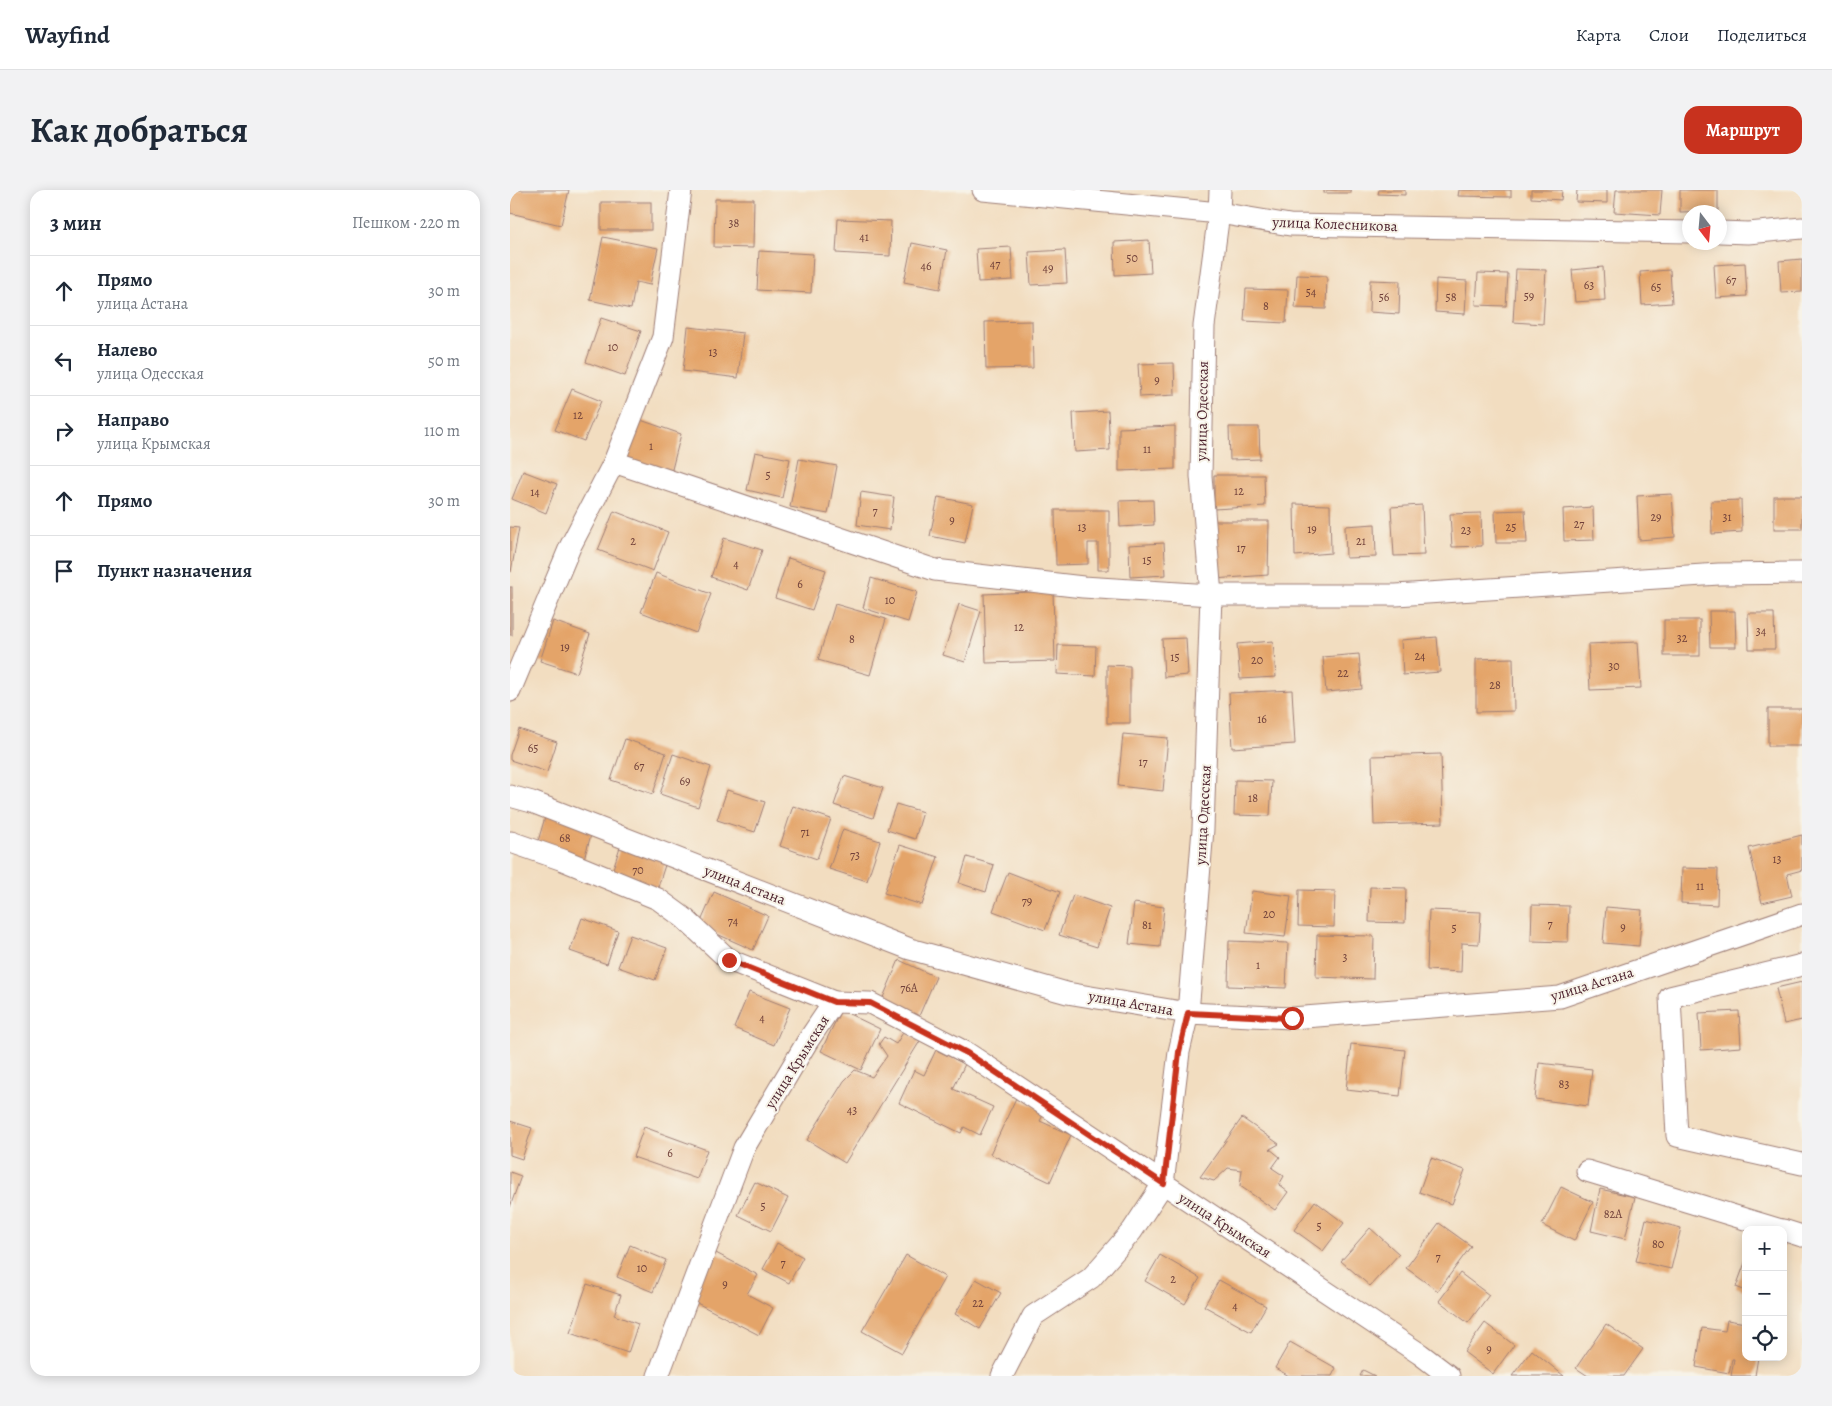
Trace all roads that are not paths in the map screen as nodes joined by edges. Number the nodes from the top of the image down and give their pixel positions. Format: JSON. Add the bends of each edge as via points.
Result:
{"nodes":[{"id":1,"x":681,"y":190,"type":"edge"},
{"id":2,"x":983,"y":190,"type":"edge"},
{"id":3,"x":1220,"y":190,"type":"edge"},
{"id":4,"x":1219,"y":213,"type":"junction"},
{"id":5,"x":1802,"y":228,"type":"edge"},
{"id":6,"x":1682,"y":232,"type":"edge"},
{"id":7,"x":1727,"y":232,"type":"edge"},
{"id":8,"x":614,"y":462,"type":"junction"},
{"id":9,"x":1802,"y":573,"type":"edge"},
{"id":10,"x":1211,"y":595,"type":"junction"},
{"id":11,"x":510,"y":691,"type":"edge"},
{"id":12,"x":510,"y":796,"type":"edge"},
{"id":13,"x":511,"y":842,"type":"dead end"},
{"id":14,"x":1802,"y":914,"type":"edge"},
{"id":15,"x":1802,"y":965,"type":"edge"},
{"id":16,"x":834,"y":1002,"type":"junction"},
{"id":17,"x":1188,"y":1013,"type":"junction"},
{"id":18,"x":1802,"y":1164,"type":"edge"},
{"id":19,"x":1587,"y":1171,"type":"dead end"},
{"id":20,"x":1164,"y":1184,"type":"junction"},
{"id":21,"x":1769,"y":1226,"type":"edge"},
{"id":22,"x":1787,"y":1232,"type":"edge"},
{"id":23,"x":1802,"y":1236,"type":"edge"},
{"id":24,"x":658,"y":1376,"type":"edge"},
{"id":25,"x":1002,"y":1376,"type":"edge"},
{"id":26,"x":1449,"y":1376,"type":"edge"}],
"edges":[{"from":1,"to":8,"type":"street","via":[[663,337]]},
{"from":2,"to":4,"type":"street","name":"улица Колесникова"},
{"from":3,"to":4,"type":"street","name":"улица Одесская"},
{"from":4,"to":6,"type":"street","name":"улица Колесникова","via":[[1290,225]]},
{"from":4,"to":10,"type":"street","name":"улица Одесская","via":[[1204,326],[1201,476]]},
{"from":5,"to":7,"type":"street"},
{"from":8,"to":10,"type":"street","via":[[935,570],[1083,587]]},
{"from":8,"to":11,"type":"street","via":[[570,547]]},
{"from":9,"to":10,"type":"street","via":[[1720,574],[1396,595]]},
{"from":10,"to":17,"type":"street","name":"улица Одесская","via":[[1204,829]]},
{"from":12,"to":17,"type":"street","name":"улица Астана","via":[[910,949],[1068,993]]},
{"from":13,"to":16,"type":"street","via":[[658,899],[684,918],[729,960]]},
{"from":14,"to":17,"type":"street","name":"улица Астана","via":[[1560,998],[1292,1018]]},
{"from":15,"to":18,"type":"street","via":[[1670,997],[1677,1136]]},
{"from":16,"to":20,"type":"street","name":"улица Крымская","via":[[870,1003],[967,1053]]},
{"from":16,"to":24,"type":"street","name":"улица Крымская","via":[[744,1148]]},
{"from":17,"to":20,"type":"street","name":"улица Одесская","via":[[1179,1052]]},
{"from":19,"to":21,"type":"street"},
{"from":20,"to":25,"type":"street","name":"улица Одесская","via":[[1132,1231],[1091,1278],[1033,1316]]},
{"from":20,"to":26,"type":"street","name":"улица Крымская"},
{"from":22,"to":23,"type":"street"}]}
